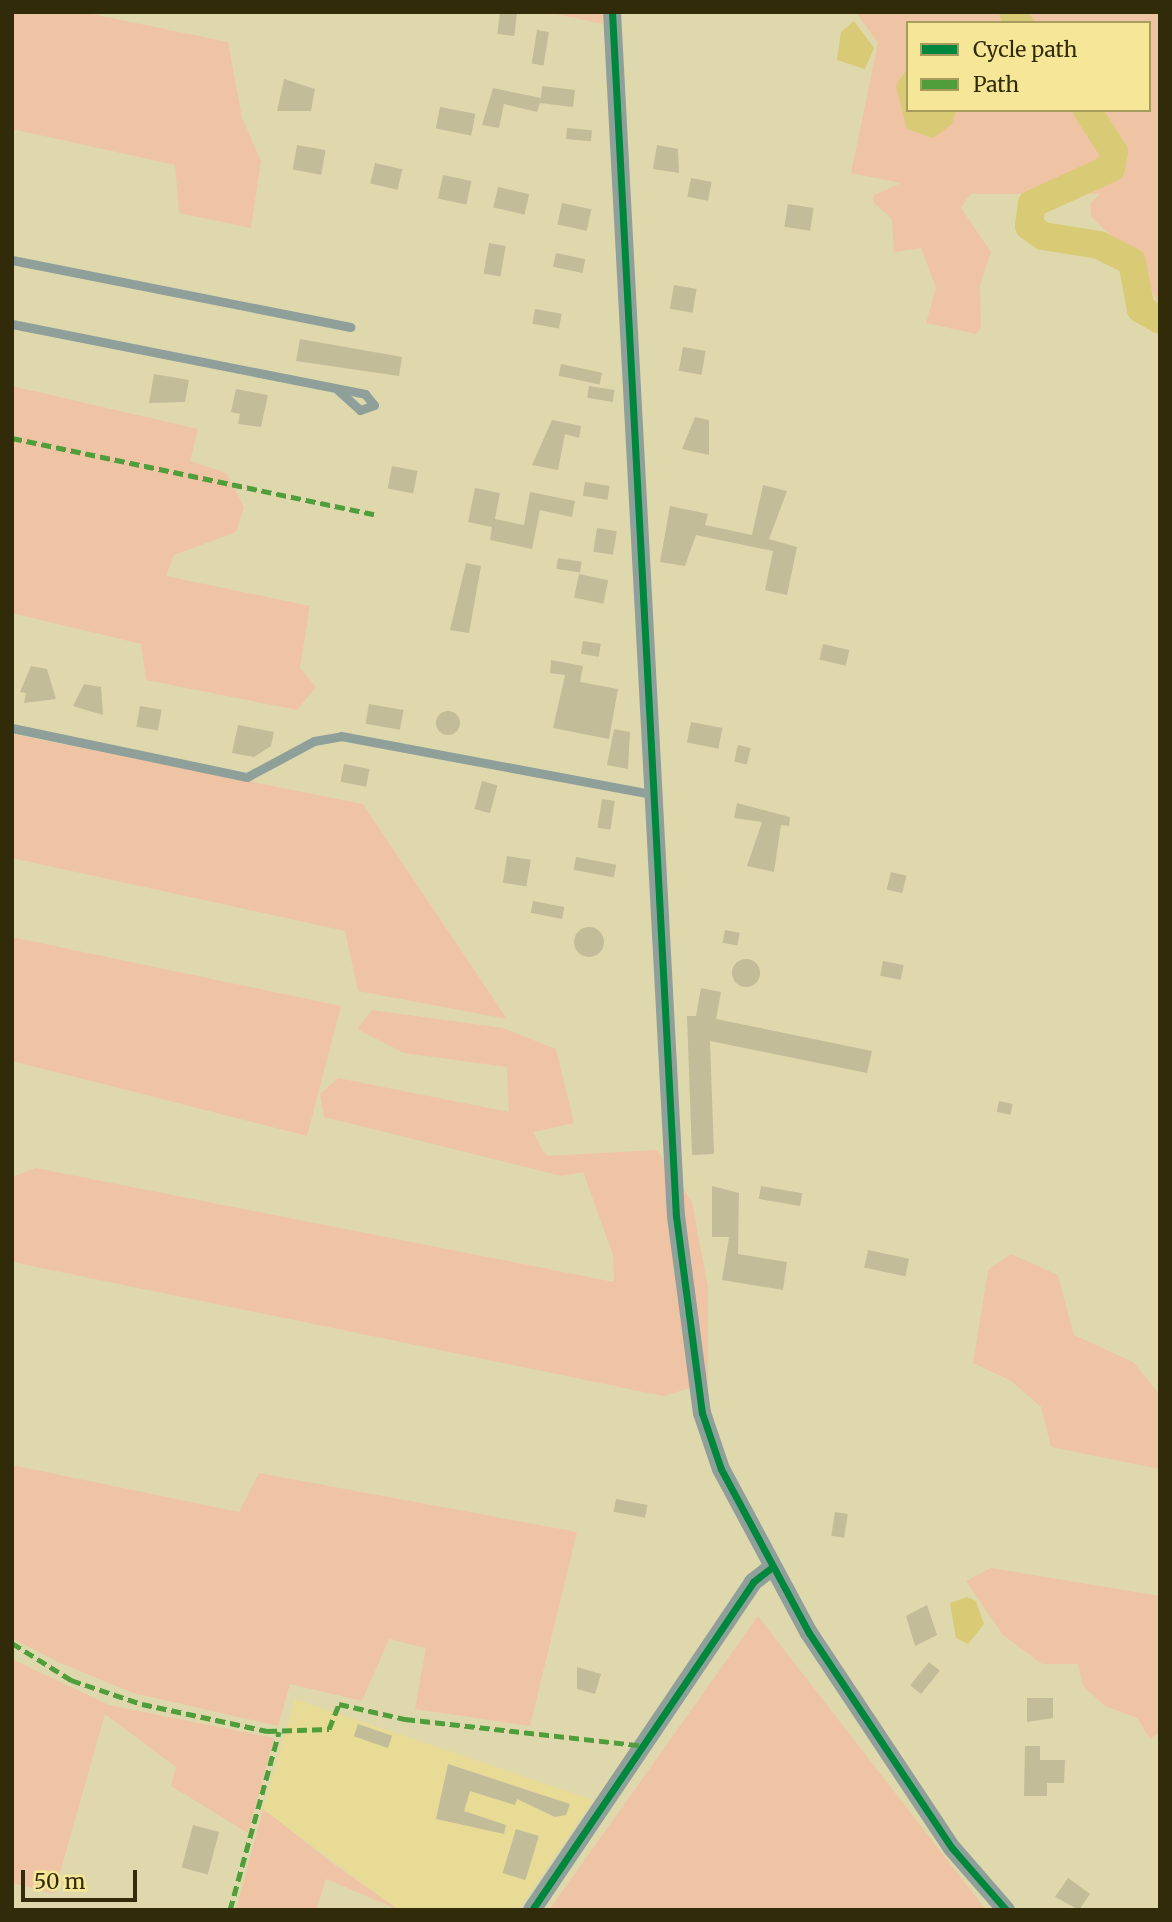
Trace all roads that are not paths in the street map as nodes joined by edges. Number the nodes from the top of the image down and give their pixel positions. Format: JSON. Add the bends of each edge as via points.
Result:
{"nodes":[{"id":1,"x":612,"y":12,"type":"edge"},
{"id":2,"x":12,"y":260,"type":"edge"},
{"id":3,"x":12,"y":324,"type":"edge"},
{"id":4,"x":350,"y":327,"type":"dead end"},
{"id":5,"x":338,"y":390,"type":"dead end"},
{"id":6,"x":12,"y":728,"type":"edge"},
{"id":7,"x":651,"y":794,"type":"junction"},
{"id":8,"x":771,"y":1568,"type":"junction"},
{"id":9,"x":532,"y":1910,"type":"edge"},
{"id":10,"x":1006,"y":1910,"type":"edge"}],
"edges":[{"from":1,"to":7,"type":"street"},
{"from":2,"to":4,"type":"lane"},
{"from":3,"to":5,"type":"lane"},
{"from":6,"to":7,"type":"lane","via":[[247,777],[314,741],[341,736]]},
{"from":7,"to":8,"type":"street","via":[[677,1216],[702,1413]]},
{"from":8,"to":9,"type":"street","via":[[753,1583]]},
{"from":8,"to":10,"type":"street","via":[[952,1848]]}]}
